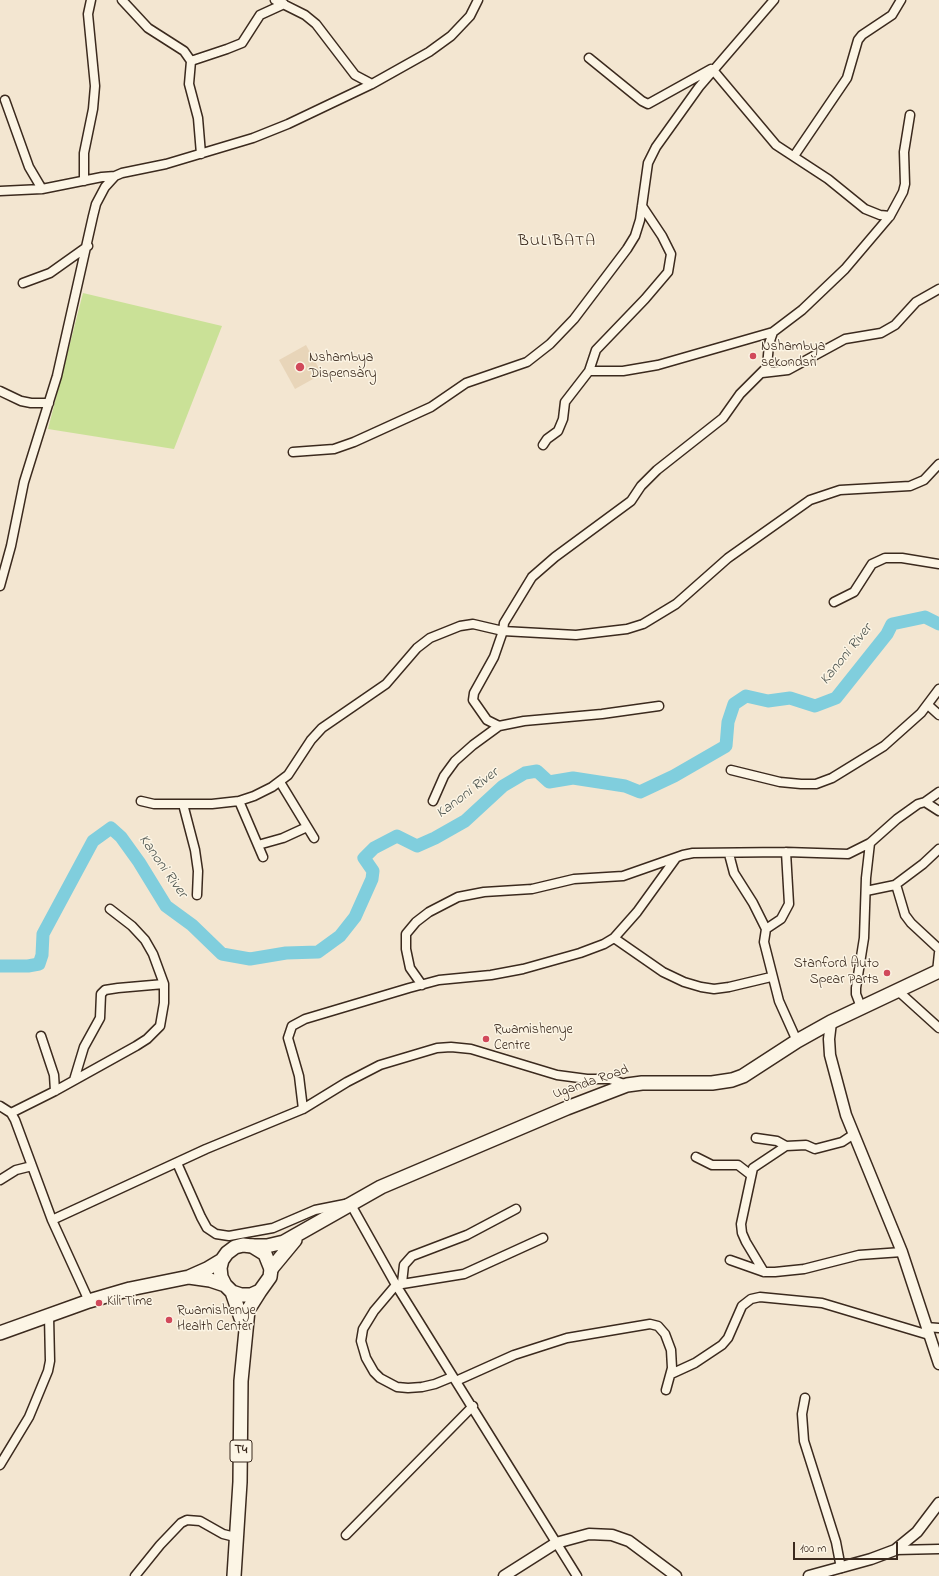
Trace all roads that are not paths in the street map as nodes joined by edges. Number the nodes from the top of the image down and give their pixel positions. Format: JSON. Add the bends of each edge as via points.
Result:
{"nodes":[{"id":1,"x":91,"y":0,"type":"edge"},
{"id":2,"x":122,"y":0,"type":"edge"},
{"id":3,"x":275,"y":0,"type":"edge"},
{"id":4,"x":478,"y":0,"type":"edge"},
{"id":5,"x":774,"y":0,"type":"edge"},
{"id":6,"x":902,"y":0,"type":"edge"},
{"id":7,"x":284,"y":4,"type":"junction"},
{"id":8,"x":589,"y":58,"type":"dead end"},
{"id":9,"x":191,"y":61,"type":"junction"},
{"id":10,"x":715,"y":68,"type":"junction"},
{"id":11,"x":372,"y":84,"type":"junction"},
{"id":12,"x":5,"y":100,"type":"dead end"},
{"id":13,"x":910,"y":115,"type":"dead end"},
{"id":14,"x":201,"y":154,"type":"junction"},
{"id":15,"x":794,"y":156,"type":"junction"},
{"id":16,"x":115,"y":176,"type":"junction"},
{"id":17,"x":84,"y":181,"type":"junction"},
{"id":18,"x":42,"y":189,"type":"junction"},
{"id":19,"x":0,"y":191,"type":"edge"},
{"id":20,"x":642,"y":206,"type":"junction"},
{"id":21,"x":890,"y":216,"type":"junction"},
{"id":22,"x":88,"y":246,"type":"junction"},
{"id":23,"x":23,"y":283,"type":"dead end"},
{"id":24,"x":939,"y":289,"type":"edge"},
{"id":25,"x":773,"y":332,"type":"junction"},
{"id":26,"x":590,"y":371,"type":"junction"},
{"id":27,"x":762,"y":373,"type":"junction"},
{"id":28,"x":0,"y":391,"type":"edge"},
{"id":29,"x":49,"y":403,"type":"junction"},
{"id":30,"x":543,"y":445,"type":"dead end"},
{"id":31,"x":293,"y":452,"type":"dead end"},
{"id":32,"x":939,"y":464,"type":"edge"},
{"id":33,"x":939,"y":564,"type":"edge"},
{"id":34,"x":0,"y":586,"type":"edge"},
{"id":35,"x":834,"y":602,"type":"dead end"},
{"id":36,"x":503,"y":631,"type":"junction"},
{"id":37,"x":939,"y":689,"type":"edge"},
{"id":38,"x":928,"y":705,"type":"junction"},
{"id":39,"x":659,"y":706,"type":"dead end"},
{"id":40,"x":939,"y":715,"type":"edge"},
{"id":41,"x":499,"y":726,"type":"junction"},
{"id":42,"x":731,"y":770,"type":"dead end"},
{"id":43,"x":280,"y":782,"type":"junction"},
{"id":44,"x":939,"y":792,"type":"edge"},
{"id":45,"x":141,"y":800,"type":"dead end"},
{"id":46,"x":239,"y":801,"type":"junction"},
{"id":47,"x":433,"y":801,"type":"dead end"},
{"id":48,"x":925,"y":802,"type":"junction"},
{"id":49,"x":183,"y":804,"type":"junction"},
{"id":50,"x":939,"y":811,"type":"edge"},
{"id":51,"x":307,"y":827,"type":"junction"},
{"id":52,"x":314,"y":838,"type":"dead end"},
{"id":53,"x":870,"y":843,"type":"junction"},
{"id":54,"x":258,"y":845,"type":"junction"},
{"id":55,"x":939,"y":849,"type":"edge"},
{"id":56,"x":786,"y":852,"type":"junction"},
{"id":57,"x":729,"y":854,"type":"junction"},
{"id":58,"x":263,"y":857,"type":"dead end"},
{"id":59,"x":676,"y":857,"type":"junction"},
{"id":60,"x":895,"y":885,"type":"junction"},
{"id":61,"x":866,"y":890,"type":"junction"},
{"id":62,"x":197,"y":895,"type":"dead end"},
{"id":63,"x":110,"y":909,"type":"dead end"},
{"id":64,"x":766,"y":929,"type":"junction"},
{"id":65,"x":614,"y":938,"type":"junction"},
{"id":66,"x":939,"y":949,"type":"edge"},
{"id":67,"x":939,"y":953,"type":"edge"},
{"id":68,"x":938,"y":972,"type":"edge"},
{"id":69,"x":771,"y":977,"type":"junction"},
{"id":70,"x":164,"y":984,"type":"junction"},
{"id":71,"x":422,"y":985,"type":"junction"},
{"id":72,"x":897,"y":990,"type":"junction"},
{"id":73,"x":861,"y":1007,"type":"junction"},
{"id":74,"x":831,"y":1022,"type":"junction"},
{"id":75,"x":939,"y":1028,"type":"edge"},
{"id":76,"x":41,"y":1036,"type":"dead end"},
{"id":77,"x":797,"y":1041,"type":"junction"},
{"id":78,"x":74,"y":1080,"type":"junction"},
{"id":79,"x":627,"y":1085,"type":"junction"},
{"id":80,"x":55,"y":1091,"type":"junction"},
{"id":81,"x":0,"y":1106,"type":"edge"},
{"id":82,"x":303,"y":1109,"type":"junction"},
{"id":83,"x":11,"y":1113,"type":"junction"},
{"id":84,"x":854,"y":1134,"type":"junction"},
{"id":85,"x":756,"y":1138,"type":"dead end"},
{"id":86,"x":786,"y":1146,"type":"junction"},
{"id":87,"x":696,"y":1157,"type":"dead end"},
{"id":88,"x":177,"y":1163,"type":"junction"},
{"id":89,"x":32,"y":1166,"type":"junction"},
{"id":90,"x":751,"y":1175,"type":"junction"},
{"id":91,"x":0,"y":1180,"type":"edge"},
{"id":92,"x":350,"y":1203,"type":"junction"},
{"id":93,"x":516,"y":1210,"type":"dead end"},
{"id":94,"x":52,"y":1220,"type":"junction"},
{"id":95,"x":302,"y":1233,"type":"junction"},
{"id":96,"x":544,"y":1238,"type":"dead end"},
{"id":97,"x":252,"y":1246,"type":"junction"},
{"id":98,"x":902,"y":1252,"type":"junction"},
{"id":99,"x":222,"y":1260,"type":"junction"},
{"id":100,"x":730,"y":1260,"type":"dead end"},
{"id":101,"x":270,"y":1269,"type":"junction"},
{"id":102,"x":764,"y":1272,"type":"junction"},
{"id":103,"x":189,"y":1277,"type":"junction"},
{"id":104,"x":399,"y":1284,"type":"junction"},
{"id":105,"x":228,"y":1288,"type":"junction"},
{"id":106,"x":260,"y":1291,"type":"junction"},
{"id":107,"x":89,"y":1300,"type":"junction"},
{"id":108,"x":49,"y":1316,"type":"junction"},
{"id":109,"x":246,"y":1326,"type":"junction"},
{"id":110,"x":939,"y":1328,"type":"edge"},
{"id":111,"x":928,"y":1331,"type":"junction"},
{"id":112,"x":0,"y":1334,"type":"edge"},
{"id":113,"x":939,"y":1364,"type":"edge"},
{"id":114,"x":670,"y":1374,"type":"junction"},
{"id":115,"x":454,"y":1379,"type":"junction"},
{"id":116,"x":666,"y":1390,"type":"dead end"},
{"id":117,"x":805,"y":1398,"type":"dead end"},
{"id":118,"x":473,"y":1406,"type":"junction"},
{"id":119,"x":0,"y":1465,"type":"edge"},
{"id":120,"x":939,"y":1503,"type":"edge"},
{"id":121,"x":346,"y":1535,"type":"dead end"},
{"id":122,"x":235,"y":1537,"type":"junction"},
{"id":123,"x":556,"y":1543,"type":"junction"},
{"id":124,"x":939,"y":1549,"type":"edge"},
{"id":125,"x":894,"y":1550,"type":"junction"},
{"id":126,"x":841,"y":1568,"type":"junction"},
{"id":127,"x":136,"y":1576,"type":"edge"},
{"id":128,"x":234,"y":1576,"type":"edge"},
{"id":129,"x":504,"y":1576,"type":"edge"},
{"id":130,"x":577,"y":1576,"type":"edge"},
{"id":131,"x":675,"y":1576,"type":"edge"},
{"id":132,"x":809,"y":1576,"type":"edge"}],
"edges":[{"from":1,"to":17,"type":"street","via":[[88,14],[95,86],[84,153]]},
{"from":2,"to":9,"type":"street","via":[[148,28],[184,51]]},
{"from":3,"to":7,"type":"street"},
{"from":4,"to":11,"type":"street","via":[[470,16],[451,36],[429,52]]},
{"from":5,"to":10,"type":"street"},
{"from":6,"to":15,"type":"street","via":[[892,15],[858,40],[847,78]]},
{"from":7,"to":9,"type":"street","via":[[260,15],[242,42],[227,50]]},
{"from":7,"to":11,"type":"street","via":[[306,15],[316,24],[355,75]]},
{"from":8,"to":10,"type":"street","via":[[648,104]]},
{"from":9,"to":14,"type":"street","via":[[189,84],[198,118]]},
{"from":10,"to":15,"type":"street","via":[[776,145]]},
{"from":10,"to":20,"type":"street","via":[[656,147],[648,163]]},
{"from":11,"to":14,"type":"street","via":[[281,127]]},
{"from":12,"to":18,"type":"street","via":[[30,167]]},
{"from":13,"to":21,"type":"street","via":[[904,152],[905,184]]},
{"from":14,"to":16,"type":"street"},
{"from":15,"to":21,"type":"street","via":[[866,209]]},
{"from":16,"to":17,"type":"street"},
{"from":16,"to":22,"type":"street","via":[[105,187],[96,204]]},
{"from":17,"to":18,"type":"street"},
{"from":18,"to":19,"type":"street"},
{"from":20,"to":26,"type":"street","via":[[672,254],[668,272],[596,350]]},
{"from":20,"to":31,"type":"street","via":[[638,230],[627,249],[574,319],[540,354],[522,365],[502,369],[466,383],[431,407],[354,442],[334,449]]},
{"from":21,"to":25,"type":"street","via":[[845,269],[802,310]]},
{"from":22,"to":23,"type":"street","via":[[50,273]]},
{"from":22,"to":29,"type":"street"},
{"from":24,"to":27,"type":"street","via":[[916,302],[895,325],[881,333],[845,339],[788,370]]},
{"from":25,"to":26,"type":"street","via":[[658,365],[623,371]]},
{"from":25,"to":27,"type":"street","via":[[767,367]]},
{"from":26,"to":30,"type":"street","via":[[567,399],[558,431]]},
{"from":27,"to":36,"type":"street","via":[[750,382],[723,418],[657,470],[631,501],[540,569],[525,586],[504,622]]},
{"from":28,"to":29,"type":"street","via":[[21,401]]},
{"from":29,"to":34,"type":"street","via":[[24,482]]},
{"from":32,"to":36,"type":"street","via":[[924,480],[910,486],[840,490],[810,500],[728,558],[676,604],[643,624],[627,629],[576,635]]},
{"from":33,"to":35,"type":"street","via":[[885,558],[872,564],[854,592]]},
{"from":36,"to":41,"type":"street","via":[[494,657],[474,693],[473,700],[487,720]]},
{"from":36,"to":43,"type":"street","via":[[473,624],[460,626],[430,638],[417,648],[386,684],[322,728],[288,775]]},
{"from":37,"to":38,"type":"street"},
{"from":38,"to":40,"type":"street"},
{"from":38,"to":42,"type":"street","via":[[884,746],[867,758],[816,784],[780,782]]},
{"from":39,"to":41,"type":"street"},
{"from":41,"to":47,"type":"street","via":[[455,762],[444,776]]},
{"from":43,"to":46,"type":"street"},
{"from":43,"to":51,"type":"street"},
{"from":44,"to":48,"type":"street"},
{"from":45,"to":49,"type":"street","via":[[154,804]]},
{"from":46,"to":49,"type":"street"},
{"from":46,"to":54,"type":"street"},
{"from":48,"to":50,"type":"street"},
{"from":48,"to":53,"type":"street","via":[[909,810]]},
{"from":49,"to":62,"type":"street","via":[[195,850],[198,871]]},
{"from":51,"to":52,"type":"street"},
{"from":51,"to":54,"type":"street"},
{"from":53,"to":56,"type":"street","via":[[848,854]]},
{"from":53,"to":61,"type":"street"},
{"from":54,"to":58,"type":"street"},
{"from":55,"to":60,"type":"street"},
{"from":56,"to":57,"type":"street"},
{"from":56,"to":64,"type":"street","via":[[789,904],[781,919]]},
{"from":57,"to":59,"type":"street","via":[[703,852]]},
{"from":57,"to":64,"type":"street","via":[[734,873]]},
{"from":59,"to":65,"type":"street","via":[[637,912]]},
{"from":59,"to":71,"type":"street","via":[[623,876],[574,879],[532,889],[484,892],[458,897],[429,912],[406,934],[410,968]]},
{"from":60,"to":61,"type":"street"},
{"from":60,"to":66,"type":"street","via":[[905,915],[911,924]]},
{"from":61,"to":73,"type":"street","via":[[864,938],[856,988]]},
{"from":63,"to":70,"type":"street","via":[[126,920],[145,940]]},
{"from":64,"to":69,"type":"street","via":[[764,942]]},
{"from":65,"to":69,"type":"street","via":[[663,972],[701,987],[728,987]]},
{"from":65,"to":71,"type":"street","via":[[580,953],[523,969],[439,980]]},
{"from":67,"to":68,"type":"street"},
{"from":68,"to":72,"type":"main road","name":"Uganda Road"},
{"from":69,"to":77,"type":"street"},
{"from":70,"to":78,"type":"street","via":[[163,1015],[155,1032],[136,1046]]},
{"from":70,"to":78,"type":"street","via":[[118,988],[103,992],[99,999],[100,1018],[84,1047]]},
{"from":71,"to":82,"type":"street","via":[[305,1019],[292,1026],[288,1038],[299,1076]]},
{"from":72,"to":73,"type":"main road","name":"Uganda Road"},
{"from":72,"to":75,"type":"street"},
{"from":73,"to":74,"type":"main road","name":"Uganda Road"},
{"from":74,"to":77,"type":"main road","name":"Uganda Road"},
{"from":74,"to":84,"type":"street","via":[[829,1039],[834,1073]]},
{"from":76,"to":80,"type":"street","via":[[54,1075]]},
{"from":77,"to":79,"type":"main road","name":"Uganda Road","via":[[756,1068],[732,1080],[712,1083],[654,1082]]},
{"from":78,"to":80,"type":"street"},
{"from":79,"to":82,"type":"street","via":[[610,1079],[557,1075],[487,1053],[451,1047],[437,1048],[380,1065],[346,1082]]},
{"from":79,"to":92,"type":"main road","name":"Uganda Road","via":[[381,1186]]},
{"from":80,"to":83,"type":"street"},
{"from":81,"to":83,"type":"street"},
{"from":82,"to":88,"type":"street"},
{"from":83,"to":89,"type":"street"},
{"from":84,"to":86,"type":"street","via":[[842,1142],[814,1149],[806,1145]]},
{"from":84,"to":98,"type":"street"},
{"from":85,"to":86,"type":"street","via":[[777,1141]]},
{"from":86,"to":90,"type":"street","via":[[753,1168]]},
{"from":87,"to":90,"type":"street","via":[[712,1165],[738,1165]]},
{"from":88,"to":92,"type":"street","via":[[207,1228],[216,1234],[229,1236],[273,1228],[316,1210]]},
{"from":88,"to":94,"type":"street"},
{"from":89,"to":91,"type":"street","via":[[16,1170]]},
{"from":89,"to":94,"type":"street"},
{"from":90,"to":102,"type":"street","via":[[741,1224],[742,1233]]},
{"from":92,"to":95,"type":"main road","name":"Uganda Road"},
{"from":92,"to":104,"type":"street"},
{"from":93,"to":104,"type":"street","via":[[467,1235],[412,1256],[404,1265]]},
{"from":94,"to":107,"type":"street"},
{"from":95,"to":97,"type":"main road","name":"Uganda Road","via":[[276,1244]]},
{"from":95,"to":101,"type":"main road","name":"Uganda Road"},
{"from":96,"to":104,"type":"street","via":[[464,1274]]},
{"from":97,"to":99,"type":"main road","via":[[234,1247]]},
{"from":97,"to":101,"type":"main road","via":[[265,1254]]},
{"from":98,"to":102,"type":"street","via":[[859,1255],[804,1269]]},
{"from":98,"to":111,"type":"street"},
{"from":99,"to":103,"type":"main road"},
{"from":99,"to":105,"type":"main road","via":[[221,1277]]},
{"from":100,"to":102,"type":"street"},
{"from":101,"to":106,"type":"main road","number":"T4","via":[[270,1277]]},
{"from":103,"to":105,"type":"main road","via":[[210,1280]]},
{"from":103,"to":107,"type":"main road","via":[[130,1288]]},
{"from":104,"to":115,"type":"street"},
{"from":104,"to":115,"type":"street","via":[[374,1311],[363,1329],[361,1341],[374,1372],[397,1387],[408,1388]]},
{"from":105,"to":106,"type":"main road","via":[[241,1295],[251,1295]]},
{"from":105,"to":109,"type":"main road"},
{"from":106,"to":109,"type":"main road","number":"T4","via":[[248,1310]]},
{"from":107,"to":108,"type":"main road"},
{"from":108,"to":112,"type":"main road"},
{"from":108,"to":119,"type":"street","via":[[48,1371],[29,1416]]},
{"from":109,"to":122,"type":"main road","number":"T4","via":[[241,1381],[240,1482]]},
{"from":110,"to":111,"type":"street"},
{"from":111,"to":113,"type":"street"},
{"from":111,"to":114,"type":"street","via":[[822,1303],[751,1298],[742,1306],[728,1338],[722,1345],[695,1363]]},
{"from":114,"to":115,"type":"street","via":[[671,1350],[665,1334],[658,1326],[650,1324],[566,1338]]},
{"from":114,"to":116,"type":"street"},
{"from":115,"to":118,"type":"street"},
{"from":117,"to":126,"type":"street","via":[[802,1421],[804,1441],[836,1542]]},
{"from":118,"to":121,"type":"street"},
{"from":118,"to":123,"type":"street"},
{"from":120,"to":125,"type":"street","via":[[917,1532]]},
{"from":122,"to":127,"type":"street","via":[[222,1534],[200,1521],[192,1519],[181,1522]]},
{"from":122,"to":128,"type":"main road","number":"T4"},
{"from":123,"to":129,"type":"street"},
{"from":123,"to":130,"type":"street"},
{"from":123,"to":131,"type":"street","via":[[589,1534],[621,1537]]},
{"from":124,"to":125,"type":"street"},
{"from":125,"to":126,"type":"street"},
{"from":126,"to":132,"type":"street"}]}
